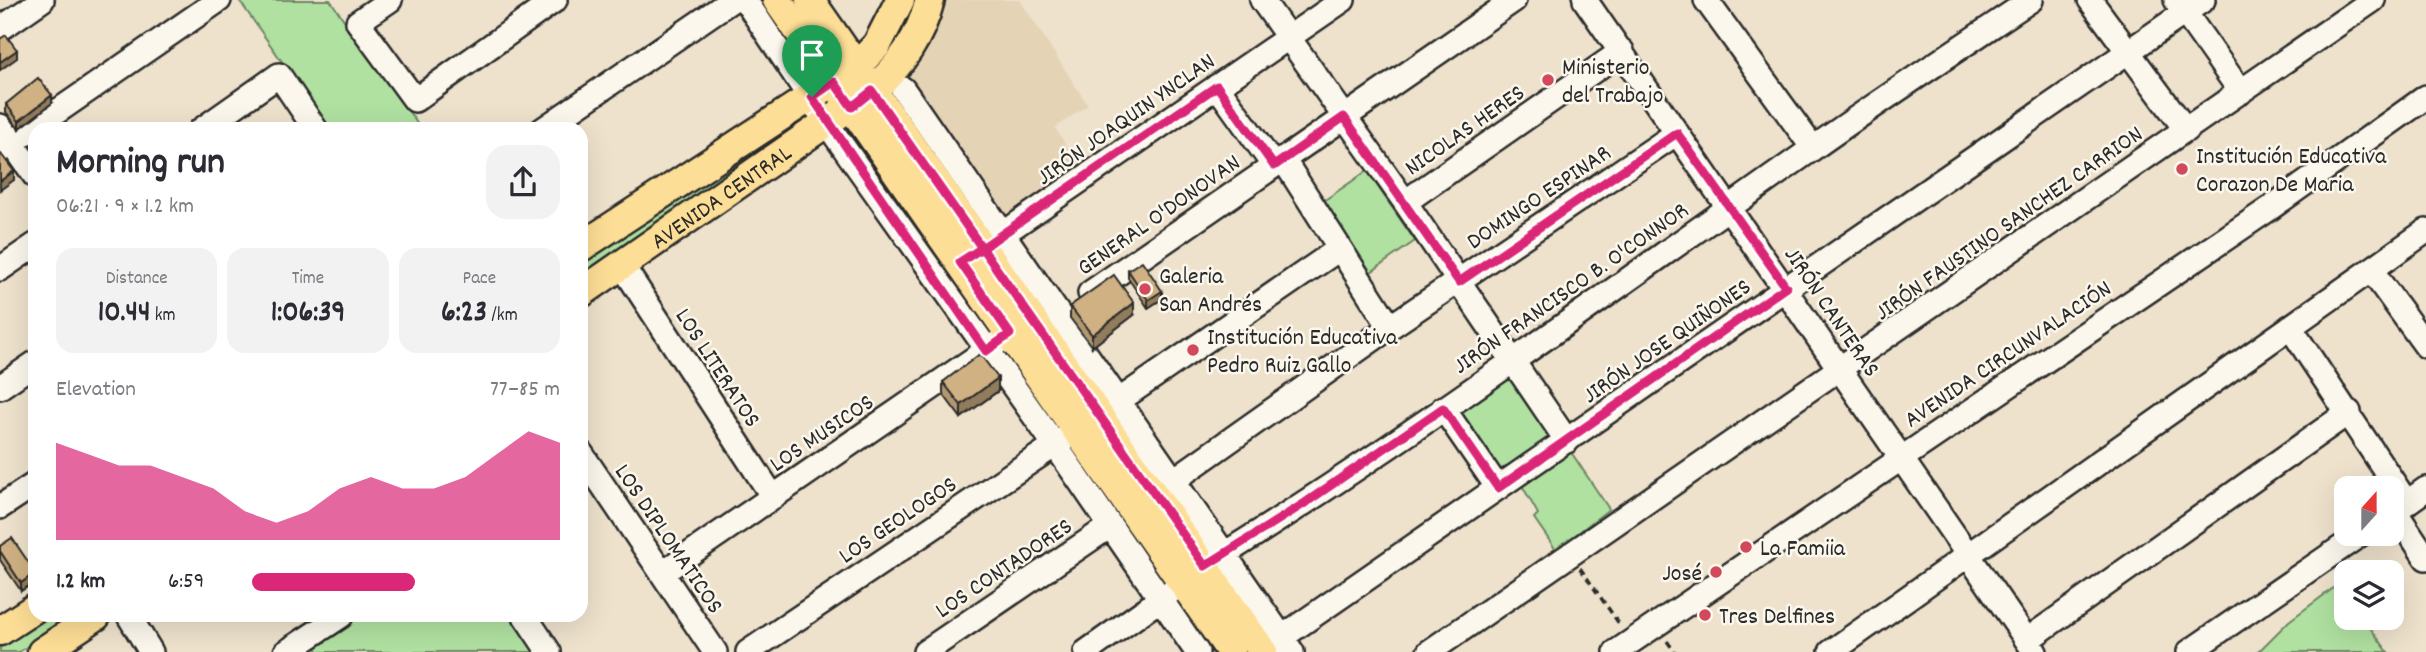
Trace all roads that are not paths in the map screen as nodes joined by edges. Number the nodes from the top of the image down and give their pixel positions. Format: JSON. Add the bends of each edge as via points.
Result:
{"nodes":[{"id":1,"x":42,"y":0,"type":"edge"},
{"id":2,"x":219,"y":0,"type":"edge"},
{"id":3,"x":390,"y":0,"type":"edge"},
{"id":4,"x":555,"y":0,"type":"edge"},
{"id":5,"x":732,"y":0,"type":"edge"},
{"id":6,"x":745,"y":0,"type":"edge"},
{"id":7,"x":777,"y":0,"type":"edge"},
{"id":8,"x":810,"y":0,"type":"edge"},
{"id":9,"x":900,"y":0,"type":"edge"},
{"id":10,"x":930,"y":0,"type":"edge"},
{"id":11,"x":1262,"y":0,"type":"edge"},
{"id":12,"x":1343,"y":0,"type":"edge"},
{"id":13,"x":1514,"y":0,"type":"edge"},
{"id":14,"x":1585,"y":0,"type":"edge"},
{"id":15,"x":1706,"y":0,"type":"edge"},
{"id":16,"x":2031,"y":0,"type":"edge"},
{"id":17,"x":2090,"y":0,"type":"edge"},
{"id":18,"x":2372,"y":0,"type":"edge"},
{"id":19,"x":2188,"y":4,"type":"edge"},
{"id":20,"x":0,"y":29,"type":"edge"},
{"id":21,"x":1288,"y":38,"type":"junction"},
{"id":22,"x":1622,"y":51,"type":"junction"},
{"id":23,"x":2127,"y":54,"type":"junction"},
{"id":24,"x":834,"y":82,"type":"junction"},
{"id":25,"x":1217,"y":86,"type":"junction"},
{"id":26,"x":903,"y":89,"type":"dead end"},
{"id":27,"x":2241,"y":92,"type":"junction"},
{"id":28,"x":2426,"y":97,"type":"edge"},
{"id":29,"x":862,"y":99,"type":"junction"},
{"id":30,"x":1344,"y":117,"type":"junction"},
{"id":31,"x":32,"y":122,"type":"edge"},
{"id":32,"x":212,"y":122,"type":"edge"},
{"id":33,"x":311,"y":122,"type":"edge"},
{"id":34,"x":554,"y":122,"type":"edge"},
{"id":35,"x":28,"y":124,"type":"edge"},
{"id":36,"x":828,"y":124,"type":"junction"},
{"id":37,"x":2186,"y":130,"type":"junction"},
{"id":38,"x":1677,"y":133,"type":"junction"},
{"id":39,"x":4,"y":140,"type":"edge"},
{"id":40,"x":1813,"y":148,"type":"junction"},
{"id":41,"x":1279,"y":162,"type":"junction"},
{"id":42,"x":28,"y":168,"type":"edge"},
{"id":43,"x":1405,"y":202,"type":"junction"},
{"id":44,"x":1730,"y":207,"type":"junction"},
{"id":45,"x":2426,"y":231,"type":"edge"},
{"id":46,"x":588,"y":242,"type":"edge"},
{"id":47,"x":982,"y":248,"type":"junction"},
{"id":48,"x":1339,"y":249,"type":"junction"},
{"id":49,"x":28,"y":250,"type":"edge"},
{"id":50,"x":622,"y":265,"type":"junction"},
{"id":51,"x":0,"y":269,"type":"edge"},
{"id":52,"x":2371,"y":270,"type":"junction"},
{"id":53,"x":936,"y":279,"type":"junction"},
{"id":54,"x":1459,"y":282,"type":"junction"},
{"id":55,"x":1786,"y":287,"type":"junction"},
{"id":56,"x":588,"y":288,"type":"edge"},
{"id":57,"x":1049,"y":322,"type":"junction"},
{"id":58,"x":1390,"y":327,"type":"junction"},
{"id":59,"x":2290,"y":327,"type":"junction"},
{"id":60,"x":1010,"y":334,"type":"junction"},
{"id":61,"x":2426,"y":346,"type":"edge"},
{"id":62,"x":986,"y":351,"type":"junction"},
{"id":63,"x":1512,"y":362,"type":"junction"},
{"id":64,"x":28,"y":368,"type":"edge"},
{"id":65,"x":1842,"y":370,"type":"junction"},
{"id":66,"x":0,"y":387,"type":"edge"},
{"id":67,"x":1443,"y":408,"type":"junction"},
{"id":68,"x":2349,"y":412,"type":"junction"},
{"id":69,"x":1087,"y":422,"type":"junction"},
{"id":70,"x":1567,"y":441,"type":"junction"},
{"id":71,"x":1899,"y":457,"type":"junction"},
{"id":72,"x":588,"y":464,"type":"edge"},
{"id":73,"x":2381,"y":476,"type":"edge"},
{"id":74,"x":1164,"y":487,"type":"junction"},
{"id":75,"x":1498,"y":488,"type":"junction"},
{"id":76,"x":28,"y":489,"type":"edge"},
{"id":77,"x":2426,"y":489,"type":"edge"},
{"id":78,"x":773,"y":497,"type":"junction"},
{"id":79,"x":2404,"y":505,"type":"edge"},
{"id":80,"x":0,"y":507,"type":"edge"},
{"id":81,"x":2404,"y":520,"type":"edge"},
{"id":82,"x":1110,"y":526,"type":"junction"},
{"id":83,"x":2344,"y":546,"type":"edge"},
{"id":84,"x":1969,"y":556,"type":"junction"},
{"id":85,"x":2426,"y":558,"type":"edge"},
{"id":86,"x":1204,"y":568,"type":"junction"},
{"id":87,"x":662,"y":573,"type":"junction"},
{"id":88,"x":1159,"y":600,"type":"junction"},
{"id":89,"x":28,"y":613,"type":"edge"},
{"id":90,"x":87,"y":622,"type":"edge"},
{"id":91,"x":133,"y":622,"type":"edge"},
{"id":92,"x":333,"y":622,"type":"edge"},
{"id":93,"x":529,"y":622,"type":"edge"},
{"id":94,"x":0,"y":631,"type":"edge"},
{"id":95,"x":2031,"y":646,"type":"edge"},
{"id":96,"x":1624,"y":647,"type":"edge"},
{"id":97,"x":1275,"y":648,"type":"edge"},
{"id":98,"x":298,"y":649,"type":"edge"},
{"id":99,"x":41,"y":652,"type":"edge"},
{"id":100,"x":151,"y":652,"type":"edge"},
{"id":101,"x":549,"y":652,"type":"edge"},
{"id":102,"x":715,"y":652,"type":"edge"},
{"id":103,"x":748,"y":652,"type":"edge"},
{"id":104,"x":925,"y":652,"type":"edge"},
{"id":105,"x":1086,"y":652,"type":"edge"},
{"id":106,"x":1197,"y":652,"type":"edge"},
{"id":107,"x":1231,"y":652,"type":"edge"},
{"id":108,"x":1429,"y":652,"type":"edge"},
{"id":109,"x":1831,"y":652,"type":"edge"},
{"id":110,"x":2189,"y":652,"type":"edge"}],
"edges":[{"from":1,"to":20,"type":"street"},
{"from":2,"to":31,"type":"street"},
{"from":3,"to":4,"type":"street","via":[[358,22],[415,100]]},
{"from":5,"to":34,"type":"street"},
{"from":6,"to":24,"type":"street"},
{"from":7,"to":24,"type":"main road"},
{"from":8,"to":24,"type":"main road"},
{"from":9,"to":24,"type":"main road","name":"AVENIDA CENTRAL","via":[[877,45]]},
{"from":10,"to":29,"type":"main road","name":"AVENIDA CENTRAL","via":[[909,51]]},
{"from":11,"to":21,"type":"street"},
{"from":12,"to":21,"type":"street","name":"JIRÓN JOAQUIN YNCLAN"},
{"from":13,"to":30,"type":"street","name":"GENERAL O'DONOVAN"},
{"from":14,"to":22,"type":"street","name":"JIRÓN CANTERAS"},
{"from":15,"to":40,"type":"street"},
{"from":16,"to":40,"type":"street","name":"JIRÓN FRANCISCO B. O'CONNOR"},
{"from":17,"to":23,"type":"street"},
{"from":18,"to":27,"type":"street","name":"JIRÓN FAUSTINO SANCHEZ CARRION"},
{"from":19,"to":23,"type":"street","name":"JIRÓN JOSE QUIÑONES"},
{"from":19,"to":27,"type":"street"},
{"from":21,"to":25,"type":"street","name":"JIRÓN JOAQUIN YNCLAN"},
{"from":21,"to":30,"type":"street"},
{"from":22,"to":38,"type":"street","name":"JIRÓN CANTERAS"},
{"from":22,"to":43,"type":"street","name":"NICOLAS HERES"},
{"from":23,"to":37,"type":"street"},
{"from":23,"to":55,"type":"street","name":"JIRÓN JOSE QUIÑONES"},
{"from":24,"to":29,"type":"main road"},
{"from":24,"to":36,"type":"street"},
{"from":24,"to":46,"type":"main road","name":"AVENIDA CENTRAL"},
{"from":25,"to":41,"type":"street"},
{"from":25,"to":47,"type":"street","name":"JIRÓN JOAQUIN YNCLAN"},
{"from":26,"to":47,"type":"street"},
{"from":27,"to":37,"type":"street","name":"JIRÓN FAUSTINO SANCHEZ CARRION"},
{"from":28,"to":71,"type":"street","name":"AVENIDA CIRCUNVALACIÓN","via":[[2269,209]]},
{"from":29,"to":36,"type":"main road","name":"AVENIDA CENTRAL"},
{"from":29,"to":47,"type":"main road"},
{"from":30,"to":41,"type":"street","name":"GENERAL O'DONOVAN"},
{"from":30,"to":43,"type":"street"},
{"from":32,"to":33,"type":"street","via":[[279,75]]},
{"from":35,"to":39,"type":"street"},
{"from":36,"to":50,"type":"main road","name":"AVENIDA CENTRAL"},
{"from":36,"to":53,"type":"street"},
{"from":37,"to":65,"type":"street","name":"JIRÓN FAUSTINO SANCHEZ CARRION"},
{"from":38,"to":44,"type":"street","name":"JIRÓN CANTERAS"},
{"from":38,"to":54,"type":"street","name":"DOMINGO ESPINAR"},
{"from":39,"to":42,"type":"street"},
{"from":40,"to":44,"type":"street","name":"JIRÓN FRANCISCO B. O'CONNOR"},
{"from":41,"to":48,"type":"street"},
{"from":41,"to":57,"type":"street","name":"GENERAL O'DONOVAN"},
{"from":43,"to":54,"type":"street"},
{"from":44,"to":55,"type":"street","name":"JIRÓN CANTERAS"},
{"from":44,"to":63,"type":"street","name":"JIRÓN FRANCISCO B. O'CONNOR"},
{"from":45,"to":52,"type":"street"},
{"from":47,"to":53,"type":"street","name":"JIRÓN JOAQUIN YNCLAN"},
{"from":47,"to":57,"type":"main road"},
{"from":47,"to":60,"type":"main road"},
{"from":48,"to":58,"type":"street"},
{"from":48,"to":69,"type":"street"},
{"from":49,"to":51,"type":"street"},
{"from":50,"to":56,"type":"main road","name":"AVENIDA CENTRAL"},
{"from":50,"to":78,"type":"street","name":"LOS LITERATOS"},
{"from":52,"to":59,"type":"street"},
{"from":52,"to":61,"type":"street"},
{"from":53,"to":62,"type":"street"},
{"from":54,"to":58,"type":"street","name":"DOMINGO ESPINAR"},
{"from":54,"to":63,"type":"street"},
{"from":55,"to":65,"type":"street","name":"JIRÓN CANTERAS"},
{"from":55,"to":70,"type":"street","name":"JIRÓN JOSE QUIÑONES"},
{"from":57,"to":69,"type":"main road"},
{"from":58,"to":74,"type":"street","name":"DOMINGO ESPINAR"},
{"from":59,"to":68,"type":"street"},
{"from":59,"to":84,"type":"street"},
{"from":60,"to":62,"type":"street","name":"LOS MUSICOS"},
{"from":60,"to":69,"type":"main road"},
{"from":62,"to":69,"type":"street"},
{"from":62,"to":78,"type":"street","name":"LOS MUSICOS"},
{"from":63,"to":67,"type":"street","name":"JIRÓN FRANCISCO B. O'CONNOR"},
{"from":63,"to":70,"type":"street"},
{"from":64,"to":66,"type":"street"},
{"from":65,"to":71,"type":"street","name":"JIRÓN CANTERAS"},
{"from":65,"to":108,"type":"street","name":"JIRÓN FAUSTINO SANCHEZ CARRION"},
{"from":67,"to":75,"type":"street"},
{"from":67,"to":86,"type":"street","name":"JIRÓN FRANCISCO B. O'CONNOR"},
{"from":68,"to":73,"type":"street"},
{"from":68,"to":95,"type":"street"},
{"from":69,"to":74,"type":"main road"},
{"from":69,"to":82,"type":"street"},
{"from":69,"to":86,"type":"main road"},
{"from":69,"to":103,"type":"street","name":"LOS GEOLOGOS"},
{"from":70,"to":75,"type":"street","name":"JIRÓN JOSE QUIÑONES"},
{"from":71,"to":84,"type":"street","name":"JIRÓN CANTERAS"},
{"from":71,"to":96,"type":"street","name":"AVENIDA CIRCUNVALACIÓN"},
{"from":72,"to":87,"type":"street","name":"LOS DIPLOMATICOS"},
{"from":74,"to":86,"type":"main road"},
{"from":75,"to":97,"type":"street","name":"JIRÓN JOSE QUIÑONES"},
{"from":76,"to":80,"type":"street"},
{"from":77,"to":79,"type":"street"},
{"from":78,"to":87,"type":"street","name":"LOS MUSICOS"},
{"from":81,"to":85,"type":"street"},
{"from":82,"to":88,"type":"street"},
{"from":82,"to":104,"type":"street","name":"LOS CONTADORES"},
{"from":83,"to":110,"type":"street"},
{"from":84,"to":95,"type":"street","name":"JIRÓN CANTERAS"},
{"from":84,"to":109,"type":"street"},
{"from":86,"to":88,"type":"street","name":"JIRÓN FRANCISCO B. O'CONNOR"},
{"from":86,"to":97,"type":"main road"},
{"from":86,"to":107,"type":"main road"},
{"from":87,"to":102,"type":"street","name":"LOS DIPLOMATICOS"},
{"from":88,"to":105,"type":"street","name":"JIRÓN FRANCISCO B. O'CONNOR"},
{"from":88,"to":106,"type":"street"},
{"from":89,"to":94,"type":"main road"},
{"from":90,"to":99,"type":"main road"},
{"from":91,"to":100,"type":"street"},
{"from":92,"to":98,"type":"street"},
{"from":93,"to":101,"type":"street"}]}
